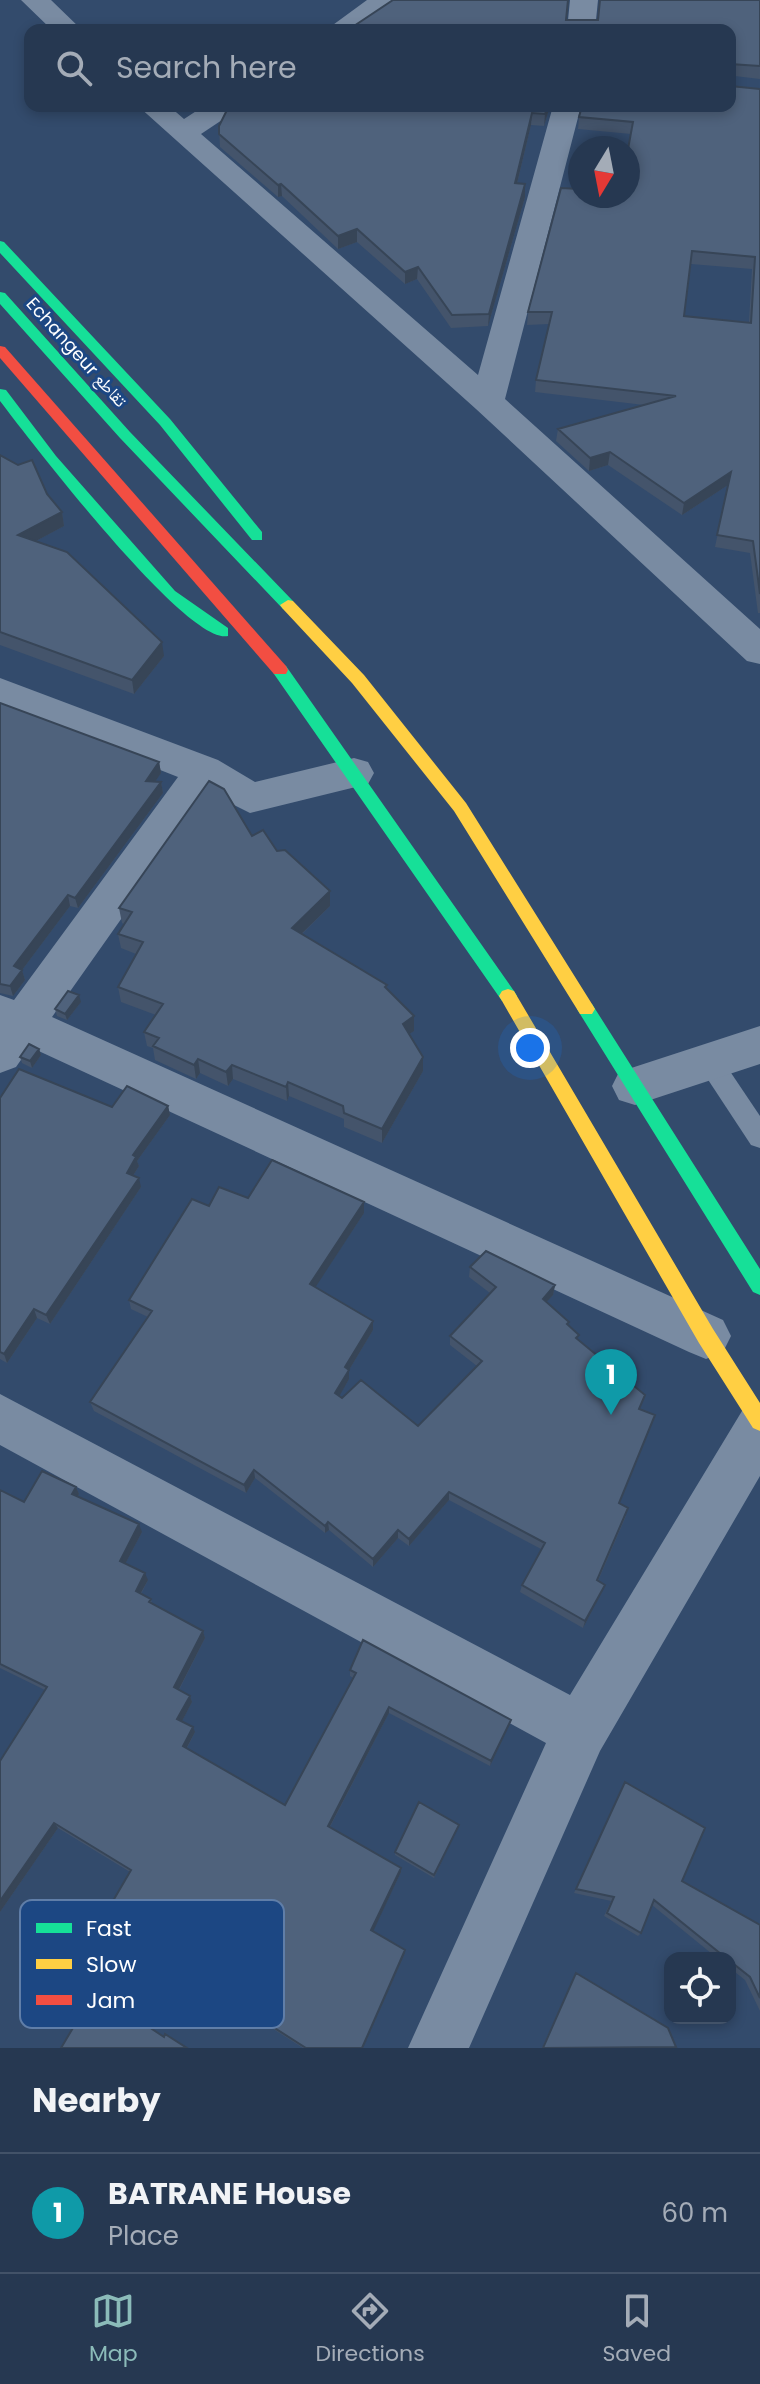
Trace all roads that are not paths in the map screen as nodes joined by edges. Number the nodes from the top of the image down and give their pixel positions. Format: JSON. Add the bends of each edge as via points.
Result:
{"nodes":[{"id":1,"x":35,"y":0,"type":"edge"},
{"id":2,"x":385,"y":0,"type":"edge"},
{"id":3,"x":584,"y":0,"type":"edge"},
{"id":4,"x":61,"y":24,"type":"edge"},
{"id":5,"x":349,"y":24,"type":"edge"},
{"id":6,"x":582,"y":24,"type":"edge"},
{"id":7,"x":159,"y":112,"type":"edge"},
{"id":8,"x":215,"y":112,"type":"edge"},
{"id":9,"x":565,"y":112,"type":"edge"},
{"id":10,"x":182,"y":133,"type":"junction"},
{"id":11,"x":0,"y":245,"type":"edge"},
{"id":12,"x":0,"y":296,"type":"edge"},
{"id":13,"x":0,"y":350,"type":"edge"},
{"id":14,"x":0,"y":392,"type":"edge"},
{"id":15,"x":488,"y":401,"type":"junction"},
{"id":16,"x":264,"y":545,"type":"dead end"},
{"id":17,"x":292,"y":582,"type":"dead end"},
{"id":18,"x":760,"y":651,"type":"edge"},
{"id":19,"x":282,"y":673,"type":"junction"},
{"id":20,"x":358,"y":679,"type":"junction"},
{"id":21,"x":0,"y":692,"type":"edge"},
{"id":22,"x":204,"y":771,"type":"junction"},
{"id":23,"x":354,"y":773,"type":"junction"},
{"id":24,"x":8,"y":1030,"type":"edge"},
{"id":25,"x":760,"y":1045,"type":"edge"},
{"id":26,"x":710,"y":1062,"type":"junction"},
{"id":27,"x":635,"y":1086,"type":"junction"},
{"id":28,"x":760,"y":1137,"type":"edge"},
{"id":29,"x":760,"y":1286,"type":"edge"},
{"id":30,"x":706,"y":1336,"type":"junction"},
{"id":31,"x":0,"y":1418,"type":"edge"},
{"id":32,"x":760,"y":1421,"type":"edge"},
{"id":33,"x":760,"y":1428,"type":"edge"},
{"id":34,"x":580,"y":1731,"type":"junction"},
{"id":35,"x":438,"y":2048,"type":"edge"}],
"edges":[{"from":1,"to":4,"type":"street"},
{"from":2,"to":5,"type":"street"},
{"from":3,"to":6,"type":"street"},
{"from":7,"to":10,"type":"street"},
{"from":8,"to":10,"type":"street"},
{"from":9,"to":15,"type":"street"},
{"from":10,"to":15,"type":"street"},
{"from":11,"to":16,"type":"highway","via":[[165,422]]},
{"from":12,"to":20,"type":"highway","name":"Echangeur تقاطع"},
{"from":13,"to":19,"type":"highway"},
{"from":14,"to":19,"type":"highway","via":[[170,595]]},
{"from":15,"to":18,"type":"street"},
{"from":17,"to":20,"type":"highway"},
{"from":19,"to":23,"type":"highway"},
{"from":20,"to":27,"type":"highway","via":[[460,807]]},
{"from":21,"to":22,"type":"street"},
{"from":22,"to":23,"type":"street","via":[[250,798]]},
{"from":22,"to":24,"type":"street"},
{"from":23,"to":30,"type":"highway","via":[[496,975]]},
{"from":24,"to":30,"type":"street"},
{"from":25,"to":26,"type":"street"},
{"from":26,"to":27,"type":"street"},
{"from":26,"to":28,"type":"lane"},
{"from":27,"to":29,"type":"highway"},
{"from":30,"to":32,"type":"highway"},
{"from":31,"to":34,"type":"street"},
{"from":33,"to":34,"type":"street"},
{"from":34,"to":35,"type":"street"}]}
